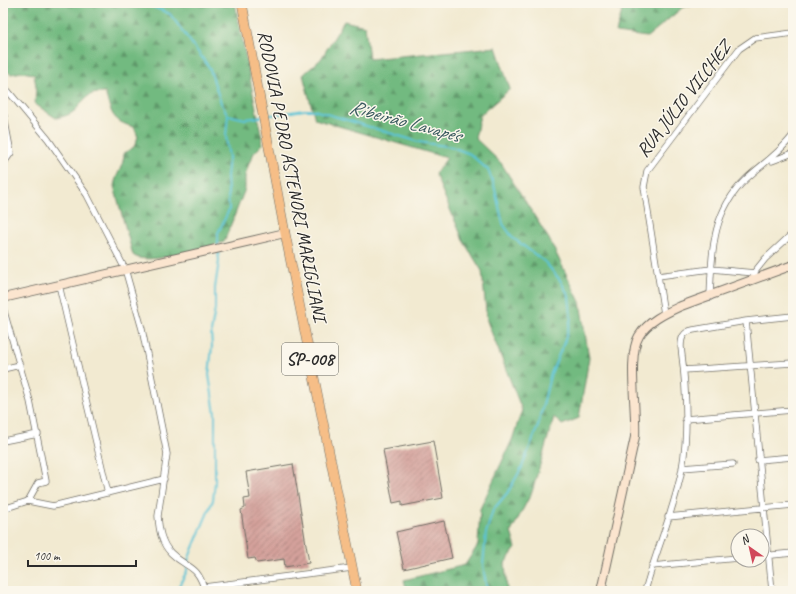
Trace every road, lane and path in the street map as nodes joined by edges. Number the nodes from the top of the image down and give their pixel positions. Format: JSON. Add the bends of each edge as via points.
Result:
{"nodes":[{"id":1,"x":242,"y":3,"type":"edge"},
{"id":2,"x":793,"y":32,"type":"edge"},
{"id":3,"x":3,"y":85,"type":"edge"},
{"id":4,"x":3,"y":112,"type":"edge"},
{"id":5,"x":793,"y":135,"type":"edge"},
{"id":6,"x":786,"y":145,"type":"junction"},
{"id":7,"x":793,"y":153,"type":"edge"},
{"id":8,"x":784,"y":156,"type":"junction"},
{"id":9,"x":768,"y":162,"type":"junction"},
{"id":10,"x":3,"y":164,"type":"edge"},
{"id":11,"x":285,"y":233,"type":"junction"},
{"id":12,"x":793,"y":233,"type":"edge"},
{"id":13,"x":793,"y":265,"type":"edge"},
{"id":14,"x":125,"y":269,"type":"junction"},
{"id":15,"x":711,"y":269,"type":"junction"},
{"id":16,"x":755,"y":273,"type":"junction"},
{"id":17,"x":658,"y":276,"type":"junction"},
{"id":18,"x":748,"y":282,"type":"junction"},
{"id":19,"x":59,"y":285,"type":"junction"},
{"id":20,"x":710,"y":297,"type":"junction"},
{"id":21,"x":3,"y":298,"type":"edge"},
{"id":22,"x":3,"y":308,"type":"edge"},
{"id":23,"x":664,"y":314,"type":"junction"},
{"id":24,"x":793,"y":316,"type":"edge"},
{"id":25,"x":746,"y":321,"type":"junction"},
{"id":26,"x":793,"y":363,"type":"edge"},
{"id":27,"x":20,"y":365,"type":"junction"},
{"id":28,"x":750,"y":366,"type":"junction"},
{"id":29,"x":3,"y":369,"type":"edge"},
{"id":30,"x":684,"y":370,"type":"junction"},
{"id":31,"x":793,"y":410,"type":"edge"},
{"id":32,"x":755,"y":413,"type":"junction"},
{"id":33,"x":685,"y":419,"type":"junction"},
{"id":34,"x":38,"y":434,"type":"junction"},
{"id":35,"x":3,"y":441,"type":"edge"},
{"id":36,"x":793,"y":457,"type":"edge"},
{"id":37,"x":758,"y":460,"type":"junction"},
{"id":38,"x":733,"y":464,"type":"dead end"},
{"id":39,"x":682,"y":468,"type":"junction"},
{"id":40,"x":164,"y":479,"type":"junction"},
{"id":41,"x":108,"y":494,"type":"junction"},
{"id":42,"x":29,"y":500,"type":"junction"},
{"id":43,"x":793,"y":505,"type":"edge"},
{"id":44,"x":763,"y":508,"type":"junction"},
{"id":45,"x":3,"y":509,"type":"edge"},
{"id":46,"x":668,"y":517,"type":"junction"},
{"id":47,"x":764,"y":528,"type":"edge"},
{"id":48,"x":793,"y":553,"type":"edge"},
{"id":49,"x":770,"y":555,"type":"edge"},
{"id":50,"x":730,"y":559,"type":"edge"},
{"id":51,"x":652,"y":566,"type":"junction"},
{"id":52,"x":352,"y":568,"type":"junction"},
{"id":53,"x":767,"y":568,"type":"edge"},
{"id":54,"x":205,"y":589,"type":"edge"},
{"id":55,"x":357,"y":591,"type":"edge"},
{"id":56,"x":601,"y":591,"type":"edge"},
{"id":57,"x":645,"y":591,"type":"edge"},
{"id":58,"x":772,"y":591,"type":"edge"}],
"edges":[{"from":1,"to":11,"type":"main road","name":"RODOVIA PEDRO ASTENORI MARIGLIANI","number":"SP-008"},
{"from":2,"to":17,"type":"street","name":"RUA JÚLIO VILCHEZ","via":[[766,35],[747,43],[728,61],[646,171],[644,187]]},
{"from":3,"to":14,"type":"street","via":[[48,139],[87,194]]},
{"from":4,"to":10,"type":"street","via":[[11,153]]},
{"from":5,"to":6,"type":"street"},
{"from":6,"to":8,"type":"street"},
{"from":6,"to":9,"type":"street"},
{"from":7,"to":8,"type":"street"},
{"from":8,"to":9,"type":"street"},
{"from":9,"to":15,"type":"street","via":[[746,180],[725,208],[714,238]]},
{"from":11,"to":14,"type":"street"},
{"from":11,"to":52,"type":"main road","name":"RODOVIA PEDRO ASTENORI MARIGLIANI","number":"SP-008"},
{"from":12,"to":16,"type":"street","via":[[770,254]]},
{"from":13,"to":18,"type":"street"},
{"from":14,"to":19,"type":"street"},
{"from":14,"to":40,"type":"street","via":[[142,329],[165,437],[167,454]]},
{"from":15,"to":16,"type":"street"},
{"from":15,"to":17,"type":"street"},
{"from":15,"to":20,"type":"street"},
{"from":16,"to":18,"type":"street"},
{"from":17,"to":23,"type":"street"},
{"from":18,"to":20,"type":"street"},
{"from":19,"to":21,"type":"street"},
{"from":19,"to":41,"type":"street"},
{"from":20,"to":23,"type":"street"},
{"from":22,"to":27,"type":"street"},
{"from":23,"to":56,"type":"street","via":[[639,335],[634,350],[635,437]]},
{"from":24,"to":25,"type":"street"},
{"from":25,"to":28,"type":"street"},
{"from":25,"to":30,"type":"street","via":[[693,330],[684,334],[681,347]]},
{"from":26,"to":28,"type":"street"},
{"from":27,"to":29,"type":"street"},
{"from":27,"to":34,"type":"street"},
{"from":28,"to":30,"type":"street"},
{"from":28,"to":32,"type":"street"},
{"from":30,"to":33,"type":"street"},
{"from":31,"to":32,"type":"street"},
{"from":32,"to":33,"type":"street"},
{"from":32,"to":37,"type":"street"},
{"from":33,"to":39,"type":"street"},
{"from":34,"to":35,"type":"street"},
{"from":34,"to":42,"type":"street","via":[[46,481],[38,483]]},
{"from":36,"to":37,"type":"street"},
{"from":37,"to":44,"type":"street"},
{"from":38,"to":39,"type":"street"},
{"from":39,"to":46,"type":"street"},
{"from":40,"to":41,"type":"street"},
{"from":40,"to":54,"type":"street","via":[[158,516],[166,546],[170,552],[192,566]]},
{"from":41,"to":42,"type":"street","via":[[53,506]]},
{"from":42,"to":45,"type":"street"},
{"from":43,"to":44,"type":"street"},
{"from":44,"to":46,"type":"street"},
{"from":44,"to":47,"type":"street"},
{"from":46,"to":51,"type":"street"},
{"from":48,"to":49,"type":"street"},
{"from":50,"to":51,"type":"street"},
{"from":51,"to":57,"type":"street"},
{"from":52,"to":54,"type":"street"},
{"from":52,"to":55,"type":"main road","name":"RODOVIA PEDRO ASTENORI MARIGLIANI","number":"SP-008"},
{"from":53,"to":58,"type":"street"}]}
